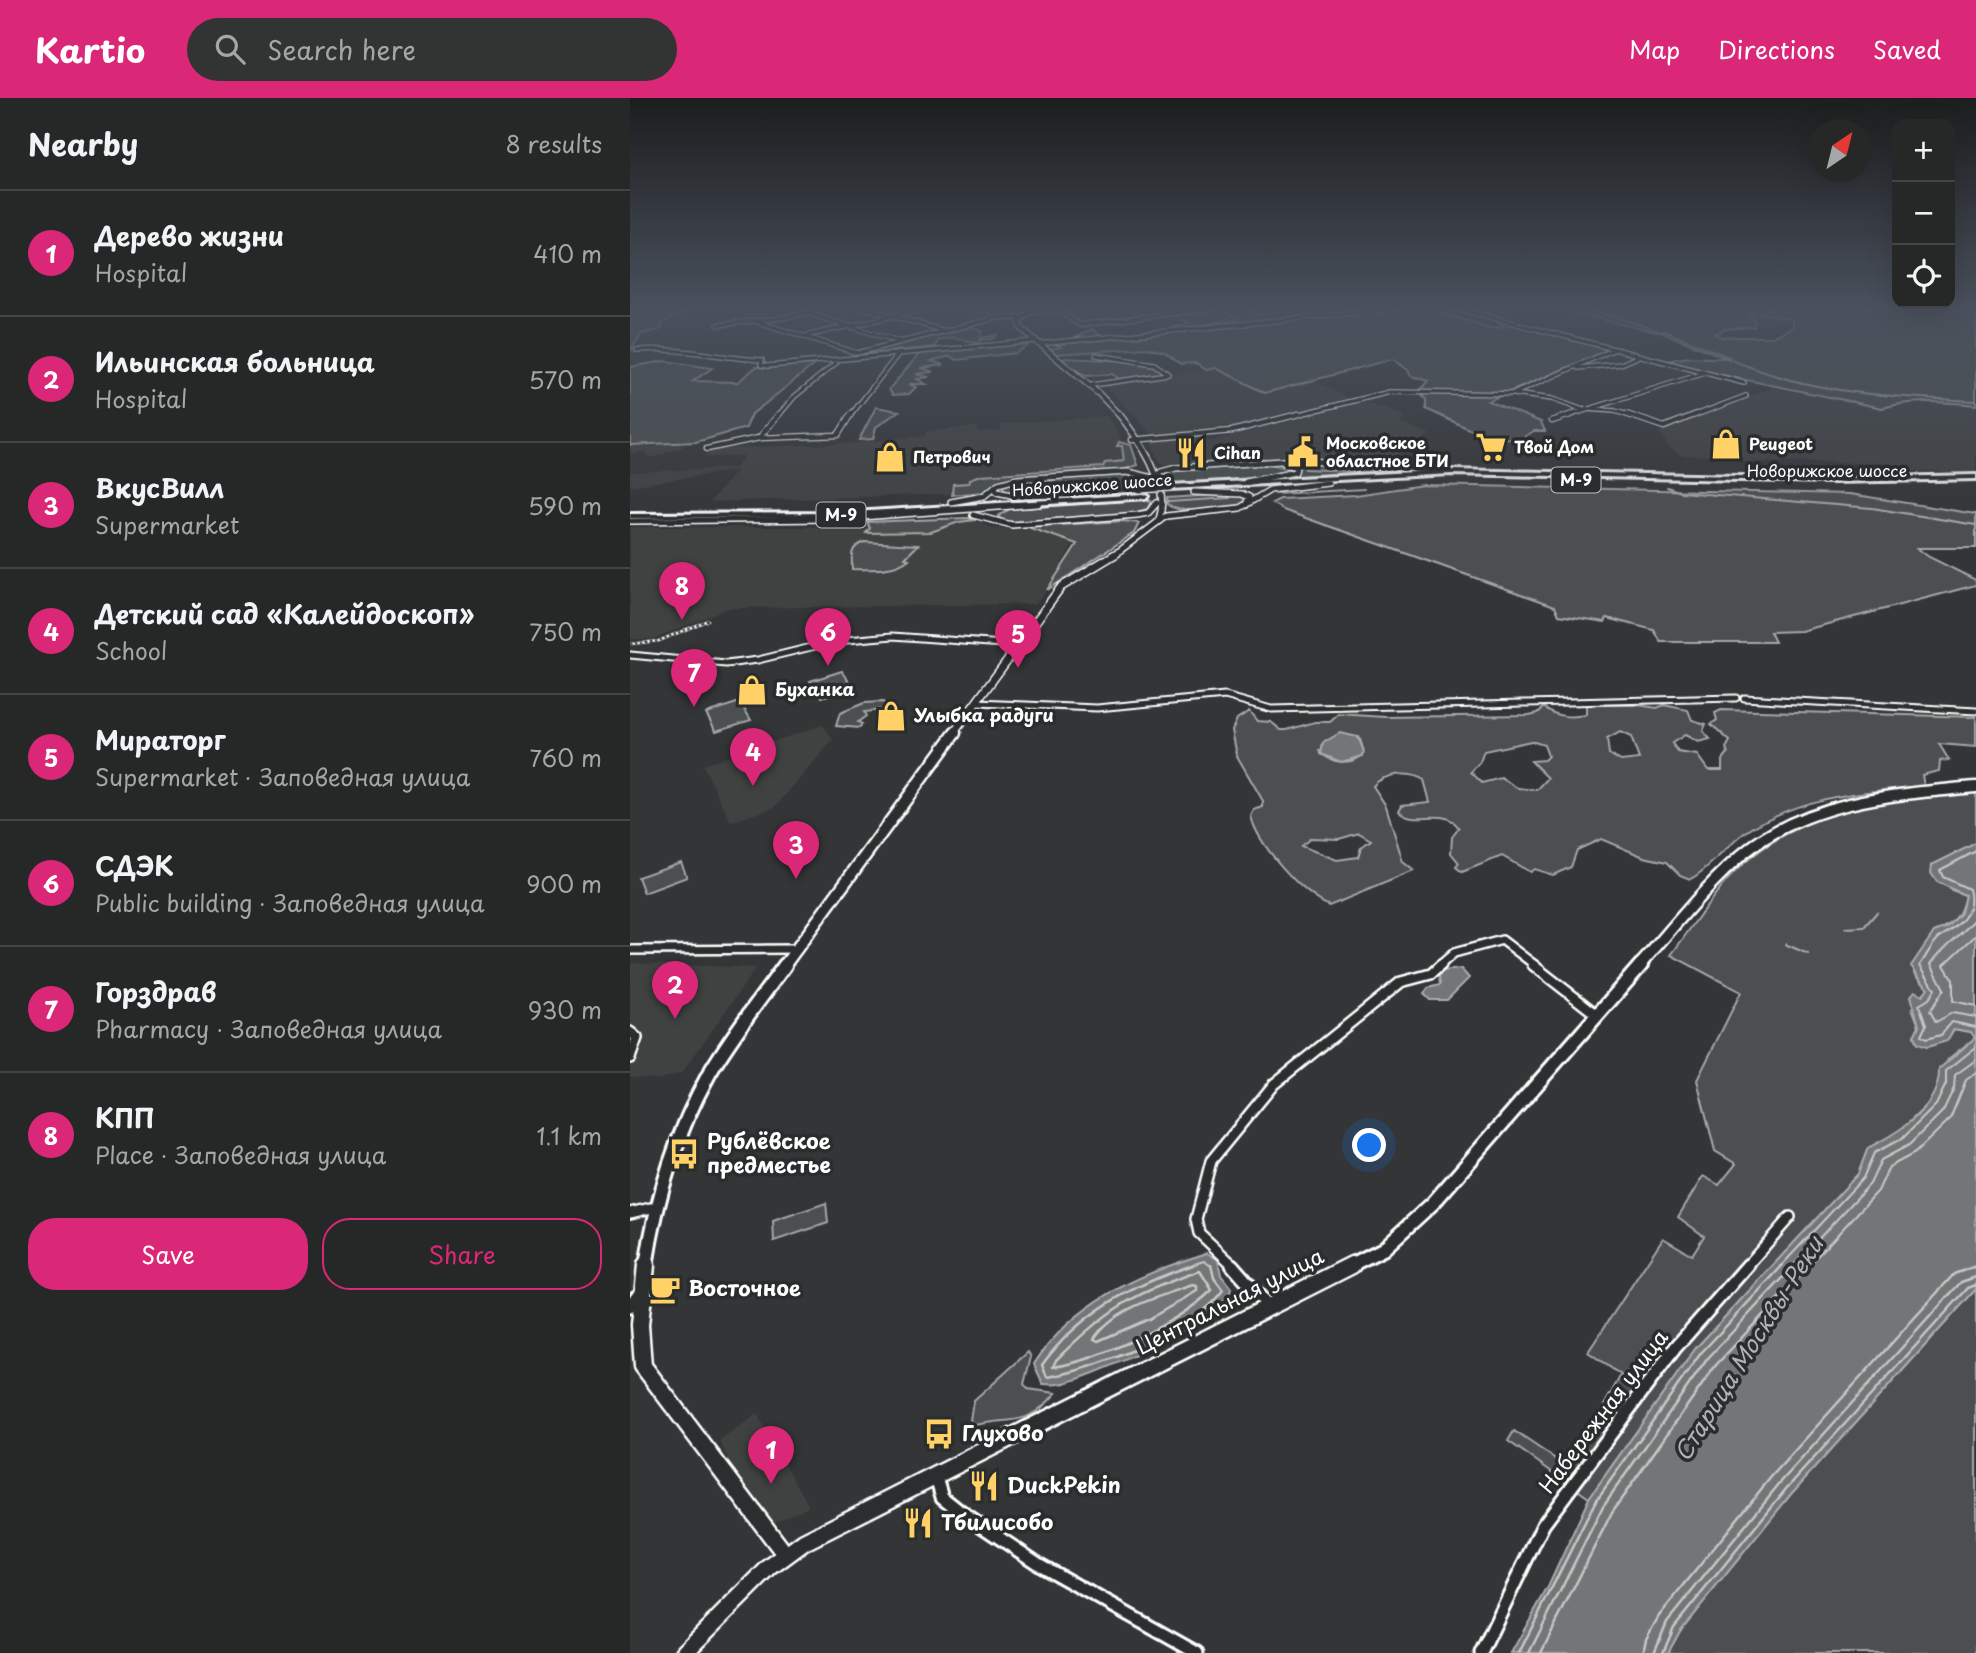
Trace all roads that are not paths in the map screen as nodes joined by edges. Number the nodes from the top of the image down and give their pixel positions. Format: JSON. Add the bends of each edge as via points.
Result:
{"nodes":[{"id":1,"x":814,"y":381,"type":"edge"},
{"id":2,"x":876,"y":381,"type":"edge"},
{"id":3,"x":1086,"y":381,"type":"edge"},
{"id":4,"x":1123,"y":381,"type":"edge"},
{"id":5,"x":1545,"y":381,"type":"edge"},
{"id":6,"x":1681,"y":381,"type":"edge"},
{"id":7,"x":1735,"y":381,"type":"edge"},
{"id":8,"x":1744,"y":383,"type":"dead end"},
{"id":9,"x":1092,"y":385,"type":"junction"},
{"id":10,"x":1099,"y":392,"type":"junction"},
{"id":11,"x":1514,"y":394,"type":"junction"},
{"id":12,"x":1746,"y":396,"type":"dead end"},
{"id":13,"x":1585,"y":410,"type":"junction"},
{"id":14,"x":1552,"y":421,"type":"dead end"},
{"id":15,"x":1132,"y":430,"type":"junction"},
{"id":16,"x":1164,"y":437,"type":"junction"},
{"id":17,"x":759,"y":438,"type":"junction"},
{"id":18,"x":1135,"y":439,"type":"junction"},
{"id":19,"x":707,"y":449,"type":"dead end"},
{"id":20,"x":1143,"y":450,"type":"junction"},
{"id":21,"x":1146,"y":461,"type":"junction"},
{"id":22,"x":1266,"y":462,"type":"junction"},
{"id":23,"x":1187,"y":467,"type":"junction"},
{"id":24,"x":1117,"y":472,"type":"junction"},
{"id":25,"x":1455,"y":472,"type":"junction"},
{"id":26,"x":1152,"y":477,"type":"junction"},
{"id":27,"x":1976,"y":477,"type":"edge"},
{"id":28,"x":1244,"y":482,"type":"junction"},
{"id":29,"x":1328,"y":483,"type":"junction"},
{"id":30,"x":1976,"y":483,"type":"edge"},
{"id":31,"x":995,"y":487,"type":"junction"},
{"id":32,"x":1172,"y":490,"type":"junction"},
{"id":33,"x":1194,"y":492,"type":"junction"},
{"id":34,"x":1142,"y":493,"type":"junction"},
{"id":35,"x":1065,"y":495,"type":"junction"},
{"id":36,"x":951,"y":502,"type":"junction"},
{"id":37,"x":1052,"y":503,"type":"junction"},
{"id":38,"x":1160,"y":503,"type":"junction"},
{"id":39,"x":1247,"y":505,"type":"junction"},
{"id":40,"x":1008,"y":508,"type":"junction"},
{"id":41,"x":630,"y":509,"type":"edge"},
{"id":42,"x":1194,"y":512,"type":"junction"},
{"id":43,"x":955,"y":514,"type":"junction"},
{"id":44,"x":1121,"y":517,"type":"junction"},
{"id":45,"x":630,"y":518,"type":"edge"},
{"id":46,"x":1156,"y":524,"type":"junction"},
{"id":47,"x":1012,"y":525,"type":"junction"},
{"id":48,"x":1145,"y":531,"type":"junction"},
{"id":49,"x":1025,"y":634,"type":"junction"},
{"id":50,"x":986,"y":642,"type":"junction"},
{"id":51,"x":1017,"y":645,"type":"junction"},
{"id":52,"x":630,"y":655,"type":"edge"},
{"id":53,"x":1008,"y":658,"type":"junction"},
{"id":54,"x":1736,"y":698,"type":"dead end"},
{"id":55,"x":1745,"y":698,"type":"dead end"},
{"id":56,"x":976,"y":703,"type":"junction"},
{"id":57,"x":1976,"y":711,"type":"edge"},
{"id":58,"x":1976,"y":787,"type":"edge"},
{"id":59,"x":798,"y":948,"type":"junction"},
{"id":60,"x":630,"y":950,"type":"edge"},
{"id":61,"x":1597,"y":1014,"type":"junction"},
{"id":62,"x":630,"y":1032,"type":"edge"},
{"id":63,"x":631,"y":1053,"type":"edge"},
{"id":64,"x":651,"y":1208,"type":"junction"},
{"id":65,"x":630,"y":1213,"type":"edge"},
{"id":66,"x":1790,"y":1217,"type":"dead end"},
{"id":67,"x":633,"y":1302,"type":"edge"},
{"id":68,"x":1270,"y":1308,"type":"junction"},
{"id":69,"x":633,"y":1335,"type":"edge"},
{"id":70,"x":636,"y":1363,"type":"edge"},
{"id":71,"x":936,"y":1477,"type":"junction"},
{"id":72,"x":785,"y":1554,"type":"junction"},
{"id":73,"x":684,"y":1653,"type":"edge"},
{"id":74,"x":1197,"y":1653,"type":"edge"},
{"id":75,"x":1481,"y":1653,"type":"edge"}],
"edges":[{"from":1,"to":17,"type":"street"},
{"from":2,"to":17,"type":"street","via":[[838,435]]},
{"from":3,"to":9,"type":"street"},
{"from":4,"to":9,"type":"street"},
{"from":5,"to":11,"type":"street"},
{"from":6,"to":13,"type":"street"},
{"from":7,"to":8,"type":"street"},
{"from":9,"to":10,"type":"street"},
{"from":10,"to":15,"type":"street"},
{"from":10,"to":18,"type":"street"},
{"from":11,"to":13,"type":"street"},
{"from":11,"to":16,"type":"street","via":[[1382,393],[1241,429]]},
{"from":12,"to":13,"type":"street","via":[[1664,427],[1615,411]]},
{"from":13,"to":14,"type":"street"},
{"from":15,"to":16,"type":"street"},
{"from":15,"to":18,"type":"street"},
{"from":16,"to":18,"type":"street"},
{"from":16,"to":20,"type":"street","via":[[1147,442]]},
{"from":17,"to":19,"type":"street"},
{"from":18,"to":20,"type":"street"},
{"from":18,"to":21,"type":"street"},
{"from":20,"to":21,"type":"street"},
{"from":21,"to":23,"type":"street","number":"М-9","via":[[1161,467]]},
{"from":21,"to":24,"type":"street","number":"М-9"},
{"from":21,"to":26,"type":"street"},
{"from":22,"to":23,"type":"street","number":"М-9"},
{"from":22,"to":25,"type":"street","number":"М-9","via":[[1310,460]]},
{"from":22,"to":28,"type":"street","number":"М-9","via":[[1290,464],[1297,470],[1288,476]]},
{"from":23,"to":26,"type":"street","number":"М-9"},
{"from":24,"to":26,"type":"street","number":"М-9"},
{"from":24,"to":31,"type":"street","number":"М-9","via":[[1017,479]]},
{"from":25,"to":27,"type":"highway","name":"Новорижское шоссе","number":"М-9","via":[[1809,480]]},
{"from":25,"to":28,"type":"highway","name":"Новорижское шоссе","number":"М-9"},
{"from":26,"to":38,"type":"street"},
{"from":28,"to":32,"type":"highway","name":"Новорижское шоссе","number":"М-9"},
{"from":29,"to":30,"type":"highway","name":"Новорижское шоссе","number":"М-9","via":[[1478,477],[1832,486]]},
{"from":29,"to":33,"type":"highway","name":"Новорижское шоссе","number":"М-9"},
{"from":29,"to":39,"type":"street","number":"М-9","via":[[1270,490]]},
{"from":31,"to":35,"type":"street","number":"М-9","via":[[1008,496]]},
{"from":31,"to":36,"type":"street","number":"М-9","via":[[984,496]]},
{"from":32,"to":33,"type":"highway","name":"Новорижское шоссе","number":"М-9"},
{"from":32,"to":34,"type":"highway","name":"Новорижское шоссе","number":"М-9"},
{"from":33,"to":39,"type":"street","number":"М-9","via":[[1242,494],[1249,498]]},
{"from":34,"to":35,"type":"highway","name":"Новорижское шоссе","number":"М-9"},
{"from":34,"to":37,"type":"highway","name":"Новорижское шоссе","number":"М-9"},
{"from":35,"to":36,"type":"highway","name":"Новорижское шоссе","number":"М-9"},
{"from":36,"to":41,"type":"highway","name":"Новорижское шоссе","number":"М-9","via":[[812,509]]},
{"from":37,"to":40,"type":"street"},
{"from":37,"to":45,"type":"highway","name":"Новорижское шоссе","number":"М-9","via":[[801,516]]},
{"from":38,"to":42,"type":"street","number":"М-9","via":[[1172,511]]},
{"from":38,"to":44,"type":"street","via":[[1148,513]]},
{"from":38,"to":46,"type":"street"},
{"from":38,"to":48,"type":"street"},
{"from":39,"to":42,"type":"street","number":"М-9"},
{"from":40,"to":43,"type":"street"},
{"from":40,"to":47,"type":"street","via":[[995,516]]},
{"from":42,"to":46,"type":"street","number":"М-9","via":[[1166,516]]},
{"from":43,"to":45,"type":"street","via":[[757,522]]},
{"from":43,"to":47,"type":"street"},
{"from":44,"to":47,"type":"street"},
{"from":44,"to":48,"type":"street","via":[[1142,519]]},
{"from":46,"to":48,"type":"street"},
{"from":48,"to":49,"type":"street","via":[[1061,587]]},
{"from":49,"to":50,"type":"street","via":[[1010,641]]},
{"from":49,"to":51,"type":"street"},
{"from":50,"to":51,"type":"street"},
{"from":50,"to":52,"type":"street","via":[[869,637],[723,664]]},
{"from":50,"to":53,"type":"street","via":[[1004,648]]},
{"from":51,"to":53,"type":"street"},
{"from":53,"to":56,"type":"street"},
{"from":54,"to":56,"type":"street","via":[[1271,709],[1225,696],[1097,708]]},
{"from":55,"to":57,"type":"street"},
{"from":56,"to":59,"type":"street"},
{"from":58,"to":61,"type":"street","name":"Центральная улица","via":[[1894,797],[1816,814],[1754,845]]},
{"from":59,"to":60,"type":"street"},
{"from":59,"to":64,"type":"street","via":[[699,1087],[671,1145]]},
{"from":61,"to":68,"type":"street","name":"Центральная улица","via":[[1411,1227],[1383,1249]]},
{"from":61,"to":68,"type":"street","via":[[1502,940],[1454,953],[1431,974],[1401,982],[1274,1084],[1211,1161],[1196,1219],[1199,1233]]},
{"from":62,"to":63,"type":"street","via":[[637,1038]]},
{"from":64,"to":65,"type":"street"},
{"from":64,"to":67,"type":"street"},
{"from":66,"to":75,"type":"street","name":"Набережная улица","via":[[1675,1348],[1543,1525]]},
{"from":67,"to":69,"type":"street"},
{"from":68,"to":71,"type":"street","name":"Центральная улица"},
{"from":69,"to":70,"type":"street"},
{"from":70,"to":72,"type":"street"},
{"from":71,"to":72,"type":"street","name":"Центральная улица"},
{"from":71,"to":74,"type":"street","via":[[942,1497],[962,1513],[1040,1564]]},
{"from":72,"to":73,"type":"street","name":"Центральная улица"}]}
